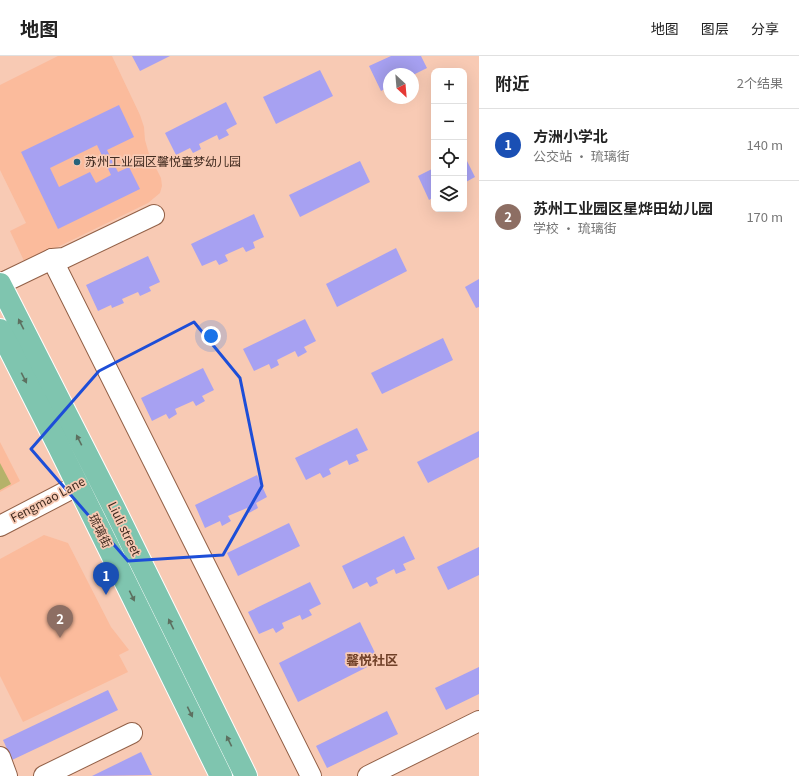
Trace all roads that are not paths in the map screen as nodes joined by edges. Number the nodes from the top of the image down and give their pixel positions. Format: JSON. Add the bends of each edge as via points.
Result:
{"nodes":[{"id":1,"x":154,"y":215,"type":"dead end"},
{"id":2,"x":58,"y":262,"type":"junction"},
{"id":3,"x":3,"y":289,"type":"edge"},
{"id":4,"x":0,"y":330,"type":"edge"},
{"id":5,"x":97,"y":475,"type":"junction"},
{"id":6,"x":78,"y":485,"type":"junction"},
{"id":7,"x":0,"y":526,"type":"edge"},
{"id":8,"x":479,"y":721,"type":"edge"},
{"id":9,"x":132,"y":733,"type":"dead end"},
{"id":10,"x":0,"y":757,"type":"edge"},
{"id":11,"x":7,"y":776,"type":"edge"},
{"id":12,"x":44,"y":776,"type":"edge"},
{"id":13,"x":221,"y":776,"type":"edge"},
{"id":14,"x":246,"y":776,"type":"edge"},
{"id":15,"x":311,"y":776,"type":"edge"},
{"id":16,"x":368,"y":776,"type":"edge"}],
"edges":[{"from":1,"to":2,"type":"street"},
{"from":2,"to":3,"type":"street"},
{"from":2,"to":15,"type":"street"},
{"from":5,"to":3,"type":"main road","name":"Liuli street","one_way":true},
{"from":4,"to":6,"type":"main road","name":"琉璃街","one_way":true},
{"from":5,"to":6,"type":"street","name":"Fengmao Lane"},
{"from":14,"to":5,"type":"main road","name":"Liuli street","one_way":true},
{"from":6,"to":7,"type":"street","name":"Fengmao Lane"},
{"from":6,"to":13,"type":"main road","name":"琉璃街","one_way":true},
{"from":8,"to":16,"type":"street"},
{"from":9,"to":12,"type":"street"},
{"from":10,"to":11,"type":"street"}]}
